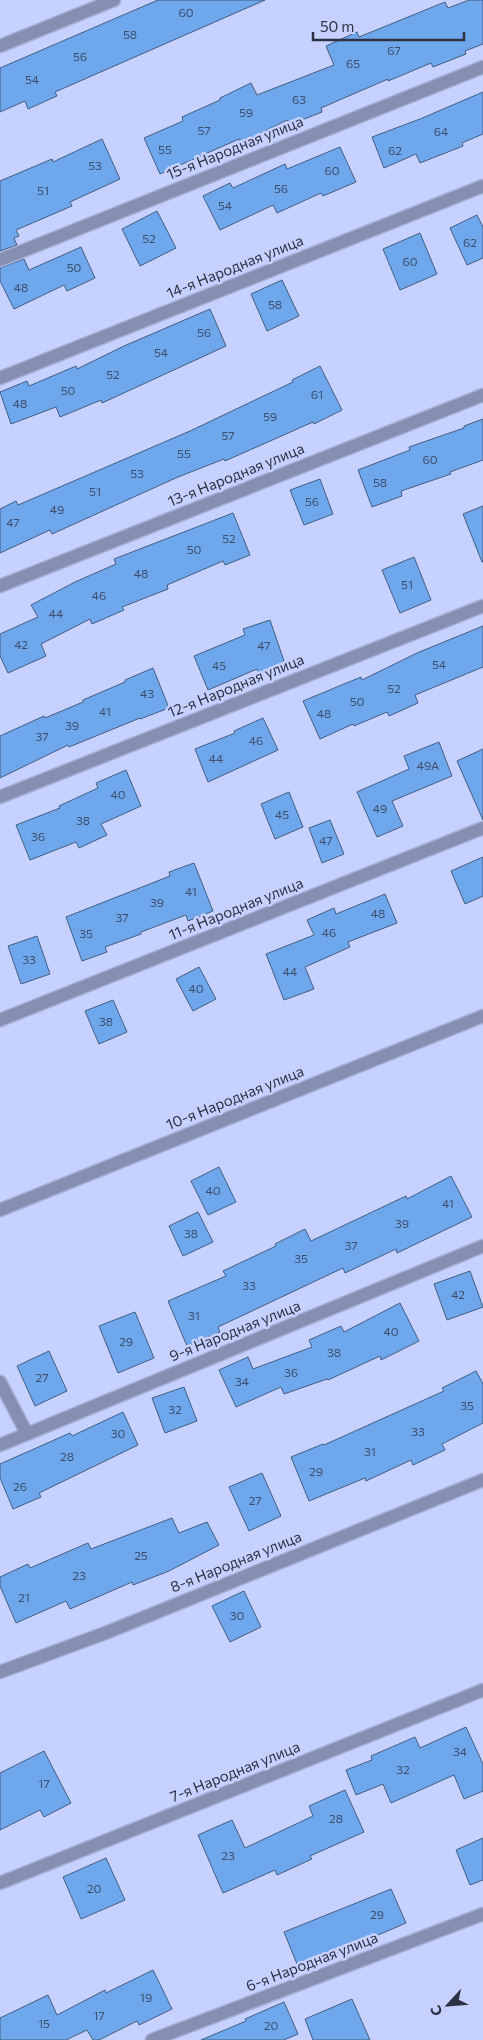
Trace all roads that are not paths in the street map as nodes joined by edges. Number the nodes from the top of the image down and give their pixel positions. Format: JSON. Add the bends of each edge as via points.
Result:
{"nodes":[{"id":1,"x":114,"y":0,"type":"edge"},
{"id":2,"x":0,"y":46,"type":"edge"},
{"id":3,"x":483,"y":67,"type":"edge"},
{"id":4,"x":483,"y":186,"type":"edge"},
{"id":5,"x":0,"y":260,"type":"edge"},
{"id":6,"x":0,"y":378,"type":"edge"},
{"id":7,"x":483,"y":395,"type":"edge"},
{"id":8,"x":0,"y":586,"type":"edge"},
{"id":9,"x":483,"y":606,"type":"edge"},
{"id":10,"x":0,"y":797,"type":"edge"},
{"id":11,"x":483,"y":828,"type":"edge"},
{"id":12,"x":483,"y":1016,"type":"edge"},
{"id":13,"x":0,"y":1020,"type":"edge"},
{"id":14,"x":0,"y":1210,"type":"edge"},
{"id":15,"x":483,"y":1246,"type":"edge"},
{"id":16,"x":0,"y":1382,"type":"edge"},
{"id":17,"x":27,"y":1434,"type":"junction"},
{"id":18,"x":0,"y":1445,"type":"edge"},
{"id":19,"x":483,"y":1480,"type":"edge"},
{"id":20,"x":0,"y":1672,"type":"edge"},
{"id":21,"x":483,"y":1690,"type":"edge"},
{"id":22,"x":0,"y":1883,"type":"edge"},
{"id":23,"x":483,"y":1914,"type":"edge"},
{"id":24,"x":152,"y":2040,"type":"edge"}],
"edges":[{"from":1,"to":2,"type":"street"},
{"from":3,"to":5,"type":"street","name":"15-я Народная улица"},
{"from":4,"to":6,"type":"street","name":"14-я Народная улица"},
{"from":7,"to":8,"type":"street","name":"13-я Народная улица"},
{"from":9,"to":10,"type":"street","name":"12-я Народная улица"},
{"from":11,"to":13,"type":"street","name":"11-я Народная улица"},
{"from":12,"to":14,"type":"street","name":"10-я Народная улица"},
{"from":15,"to":17,"type":"street","name":"9-я Народная улица"},
{"from":16,"to":17,"type":"street"},
{"from":17,"to":18,"type":"street","name":"9-я Народная улица"},
{"from":19,"to":20,"type":"street","name":"8-я Народная улица"},
{"from":21,"to":22,"type":"street","name":"7-я Народная улица"},
{"from":23,"to":24,"type":"street","name":"6-я Народная улица"}]}
